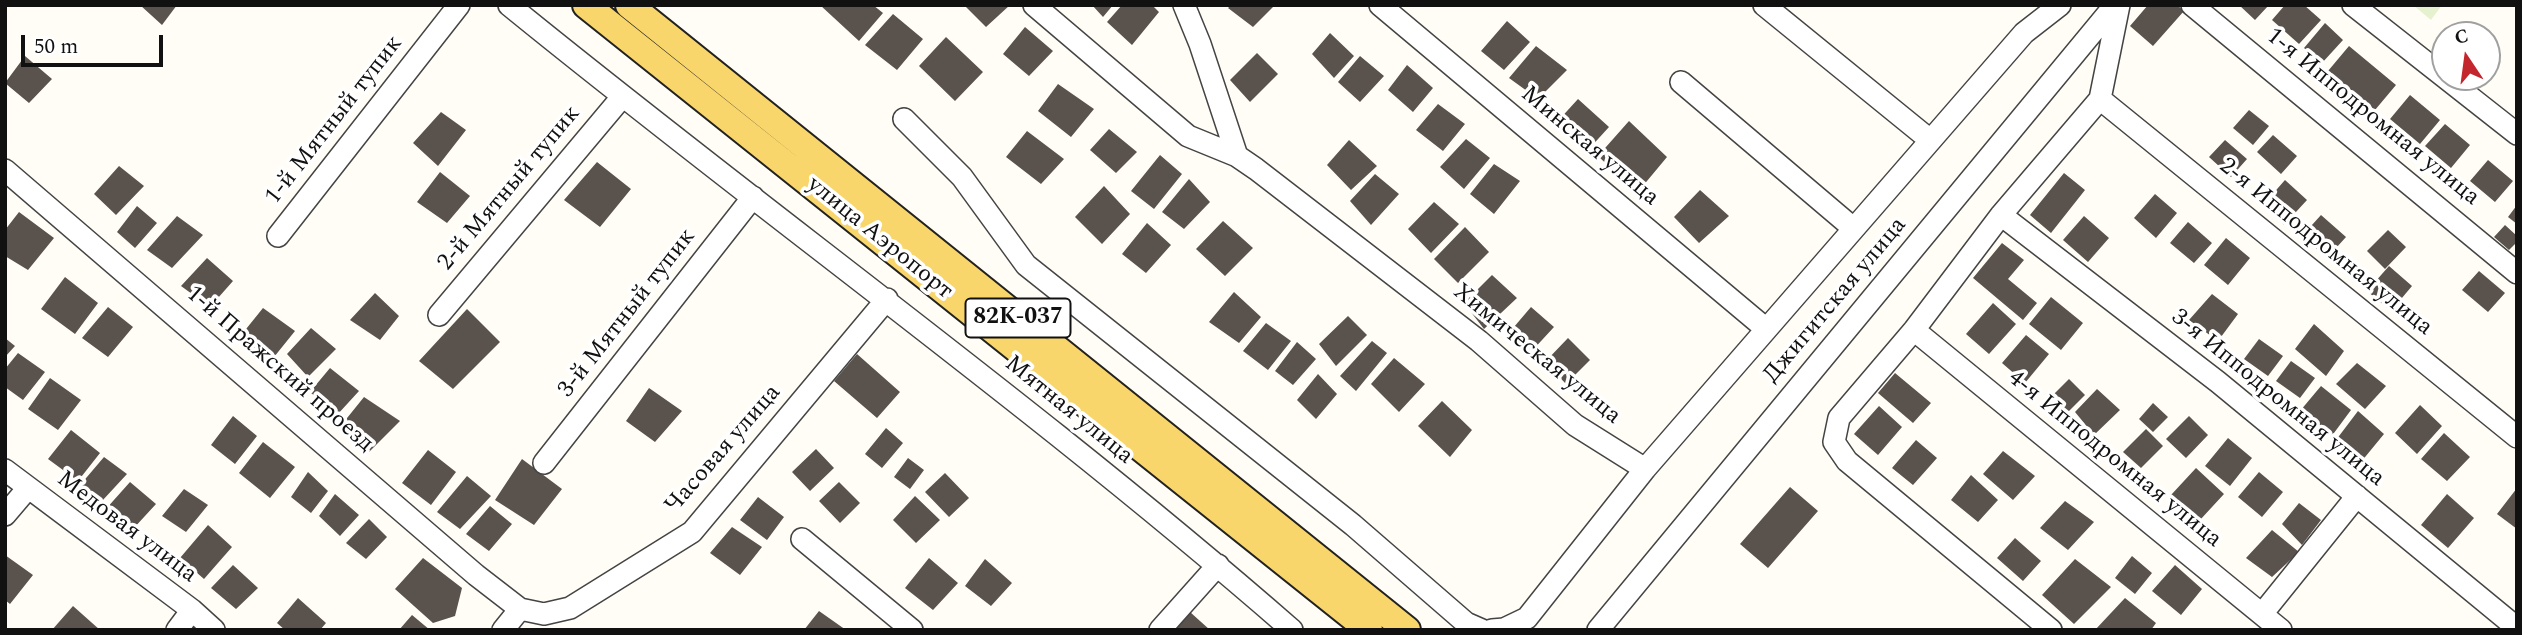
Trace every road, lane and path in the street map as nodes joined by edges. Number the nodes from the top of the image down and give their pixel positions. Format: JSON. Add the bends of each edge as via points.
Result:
{"nodes":[{"id":1,"x":459,"y":5,"type":"edge"},
{"id":2,"x":509,"y":5,"type":"edge"},
{"id":3,"x":586,"y":5,"type":"edge"},
{"id":4,"x":629,"y":5,"type":"edge"},
{"id":5,"x":1034,"y":5,"type":"edge"},
{"id":6,"x":1184,"y":5,"type":"edge"},
{"id":7,"x":1380,"y":5,"type":"edge"},
{"id":8,"x":1763,"y":5,"type":"edge"},
{"id":9,"x":2060,"y":5,"type":"edge"},
{"id":10,"x":2117,"y":5,"type":"edge"},
{"id":11,"x":2192,"y":5,"type":"edge"},
{"id":12,"x":2353,"y":5,"type":"edge"},
{"id":13,"x":1681,"y":82,"type":"dead end"},
{"id":14,"x":622,"y":97,"type":"junction"},
{"id":15,"x":2100,"y":99,"type":"junction"},
{"id":16,"x":904,"y":119,"type":"dead end"},
{"id":17,"x":2517,"y":134,"type":"edge"},
{"id":18,"x":1930,"y":141,"type":"junction"},
{"id":19,"x":1237,"y":156,"type":"junction"},
{"id":20,"x":5,"y":170,"type":"edge"},
{"id":21,"x":753,"y":197,"type":"junction"},
{"id":22,"x":2001,"y":215,"type":"junction"},
{"id":23,"x":1853,"y":228,"type":"junction"},
{"id":24,"x":278,"y":236,"type":"dead end"},
{"id":25,"x":2517,"y":273,"type":"edge"},
{"id":26,"x":887,"y":299,"type":"junction"},
{"id":27,"x":439,"y":315,"type":"dead end"},
{"id":28,"x":1765,"y":328,"type":"junction"},
{"id":29,"x":1914,"y":330,"type":"junction"},
{"id":30,"x":2517,"y":437,"type":"edge"},
{"id":31,"x":544,"y":463,"type":"dead end"},
{"id":32,"x":1645,"y":469,"type":"junction"},
{"id":33,"x":5,"y":470,"type":"edge"},
{"id":34,"x":28,"y":488,"type":"junction"},
{"id":35,"x":2357,"y":496,"type":"junction"},
{"id":36,"x":5,"y":515,"type":"edge"},
{"id":37,"x":802,"y":539,"type":"dead end"},
{"id":38,"x":1218,"y":565,"type":"junction"},
{"id":39,"x":520,"y":608,"type":"junction"},
{"id":40,"x":192,"y":610,"type":"junction"},
{"id":41,"x":2262,"y":614,"type":"junction"},
{"id":42,"x":1605,"y":622,"type":"edge"},
{"id":43,"x":2517,"y":628,"type":"edge"},
{"id":44,"x":177,"y":630,"type":"edge"},
{"id":45,"x":214,"y":630,"type":"edge"},
{"id":46,"x":503,"y":630,"type":"edge"},
{"id":47,"x":912,"y":630,"type":"edge"},
{"id":48,"x":1160,"y":630,"type":"edge"},
{"id":49,"x":1292,"y":630,"type":"edge"},
{"id":50,"x":1369,"y":630,"type":"edge"},
{"id":51,"x":1407,"y":630,"type":"edge"},
{"id":52,"x":1482,"y":630,"type":"edge"},
{"id":53,"x":1492,"y":630,"type":"edge"},
{"id":54,"x":2051,"y":630,"type":"edge"},
{"id":55,"x":2281,"y":630,"type":"edge"}],
"edges":[{"from":1,"to":24,"type":"street","name":"1-й Мятный тупик"},
{"from":2,"to":14,"type":"street","name":"Мятная улица"},
{"from":3,"to":50,"type":"main road","name":"улица Аэропорт"},
{"from":4,"to":51,"type":"main road","name":"улица Аэропорт","number":"82К-037"},
{"from":5,"to":19,"type":"street","name":"Химическая улица","via":[[1188,136]]},
{"from":6,"to":19,"type":"street"},
{"from":7,"to":28,"type":"street","name":"Минская улица"},
{"from":8,"to":18,"type":"street"},
{"from":9,"to":18,"type":"street","via":[[2024,33]]},
{"from":10,"to":15,"type":"street"},
{"from":10,"to":42,"type":"street","name":"Джигитская улица"},
{"from":11,"to":25,"type":"street","name":"1-я Ипподромная улица"},
{"from":12,"to":17,"type":"street"},
{"from":13,"to":23,"type":"street"},
{"from":14,"to":21,"type":"street","name":"Мятная улица"},
{"from":14,"to":27,"type":"street","name":"2-й Мятный тупик"},
{"from":15,"to":22,"type":"street"},
{"from":15,"to":30,"type":"street","name":"2-я Ипподромная улица"},
{"from":16,"to":52,"type":"street","via":[[962,177],[1026,265],[1342,516],[1466,623]]},
{"from":18,"to":23,"type":"street"},
{"from":19,"to":32,"type":"street","name":"Химическая улица","via":[[1479,341],[1575,425]]},
{"from":20,"to":39,"type":"street","name":"1-й Пражский проезд"},
{"from":21,"to":26,"type":"street","name":"Мятная улица"},
{"from":21,"to":31,"type":"street","name":"3-й Мятный тупик"},
{"from":22,"to":29,"type":"street"},
{"from":22,"to":35,"type":"street","name":"3-я Ипподромная улица"},
{"from":23,"to":28,"type":"street"},
{"from":26,"to":38,"type":"street","name":"Мятная улица"},
{"from":26,"to":39,"type":"street","name":"Часовая улица","via":[[692,532],[570,608],[544,614]]},
{"from":28,"to":32,"type":"street"},
{"from":29,"to":41,"type":"street","name":"4-я Ипподромная улица"},
{"from":29,"to":54,"type":"street","via":[[1839,418],[1834,442],[1847,461]]},
{"from":32,"to":53,"type":"street","via":[[1527,618]]},
{"from":33,"to":34,"type":"street","name":"Медовая улица"},
{"from":34,"to":36,"type":"street"},
{"from":34,"to":40,"type":"street","name":"Медовая улица"},
{"from":35,"to":41,"type":"street"},
{"from":35,"to":43,"type":"street","name":"3-я Ипподромная улица"},
{"from":37,"to":47,"type":"street"},
{"from":38,"to":48,"type":"street"},
{"from":38,"to":49,"type":"street","name":"Мятная улица"},
{"from":39,"to":46,"type":"street"},
{"from":40,"to":44,"type":"street"},
{"from":40,"to":45,"type":"street","name":"Медовая улица"},
{"from":41,"to":55,"type":"street","name":"4-я Ипподромная улица"}]}
